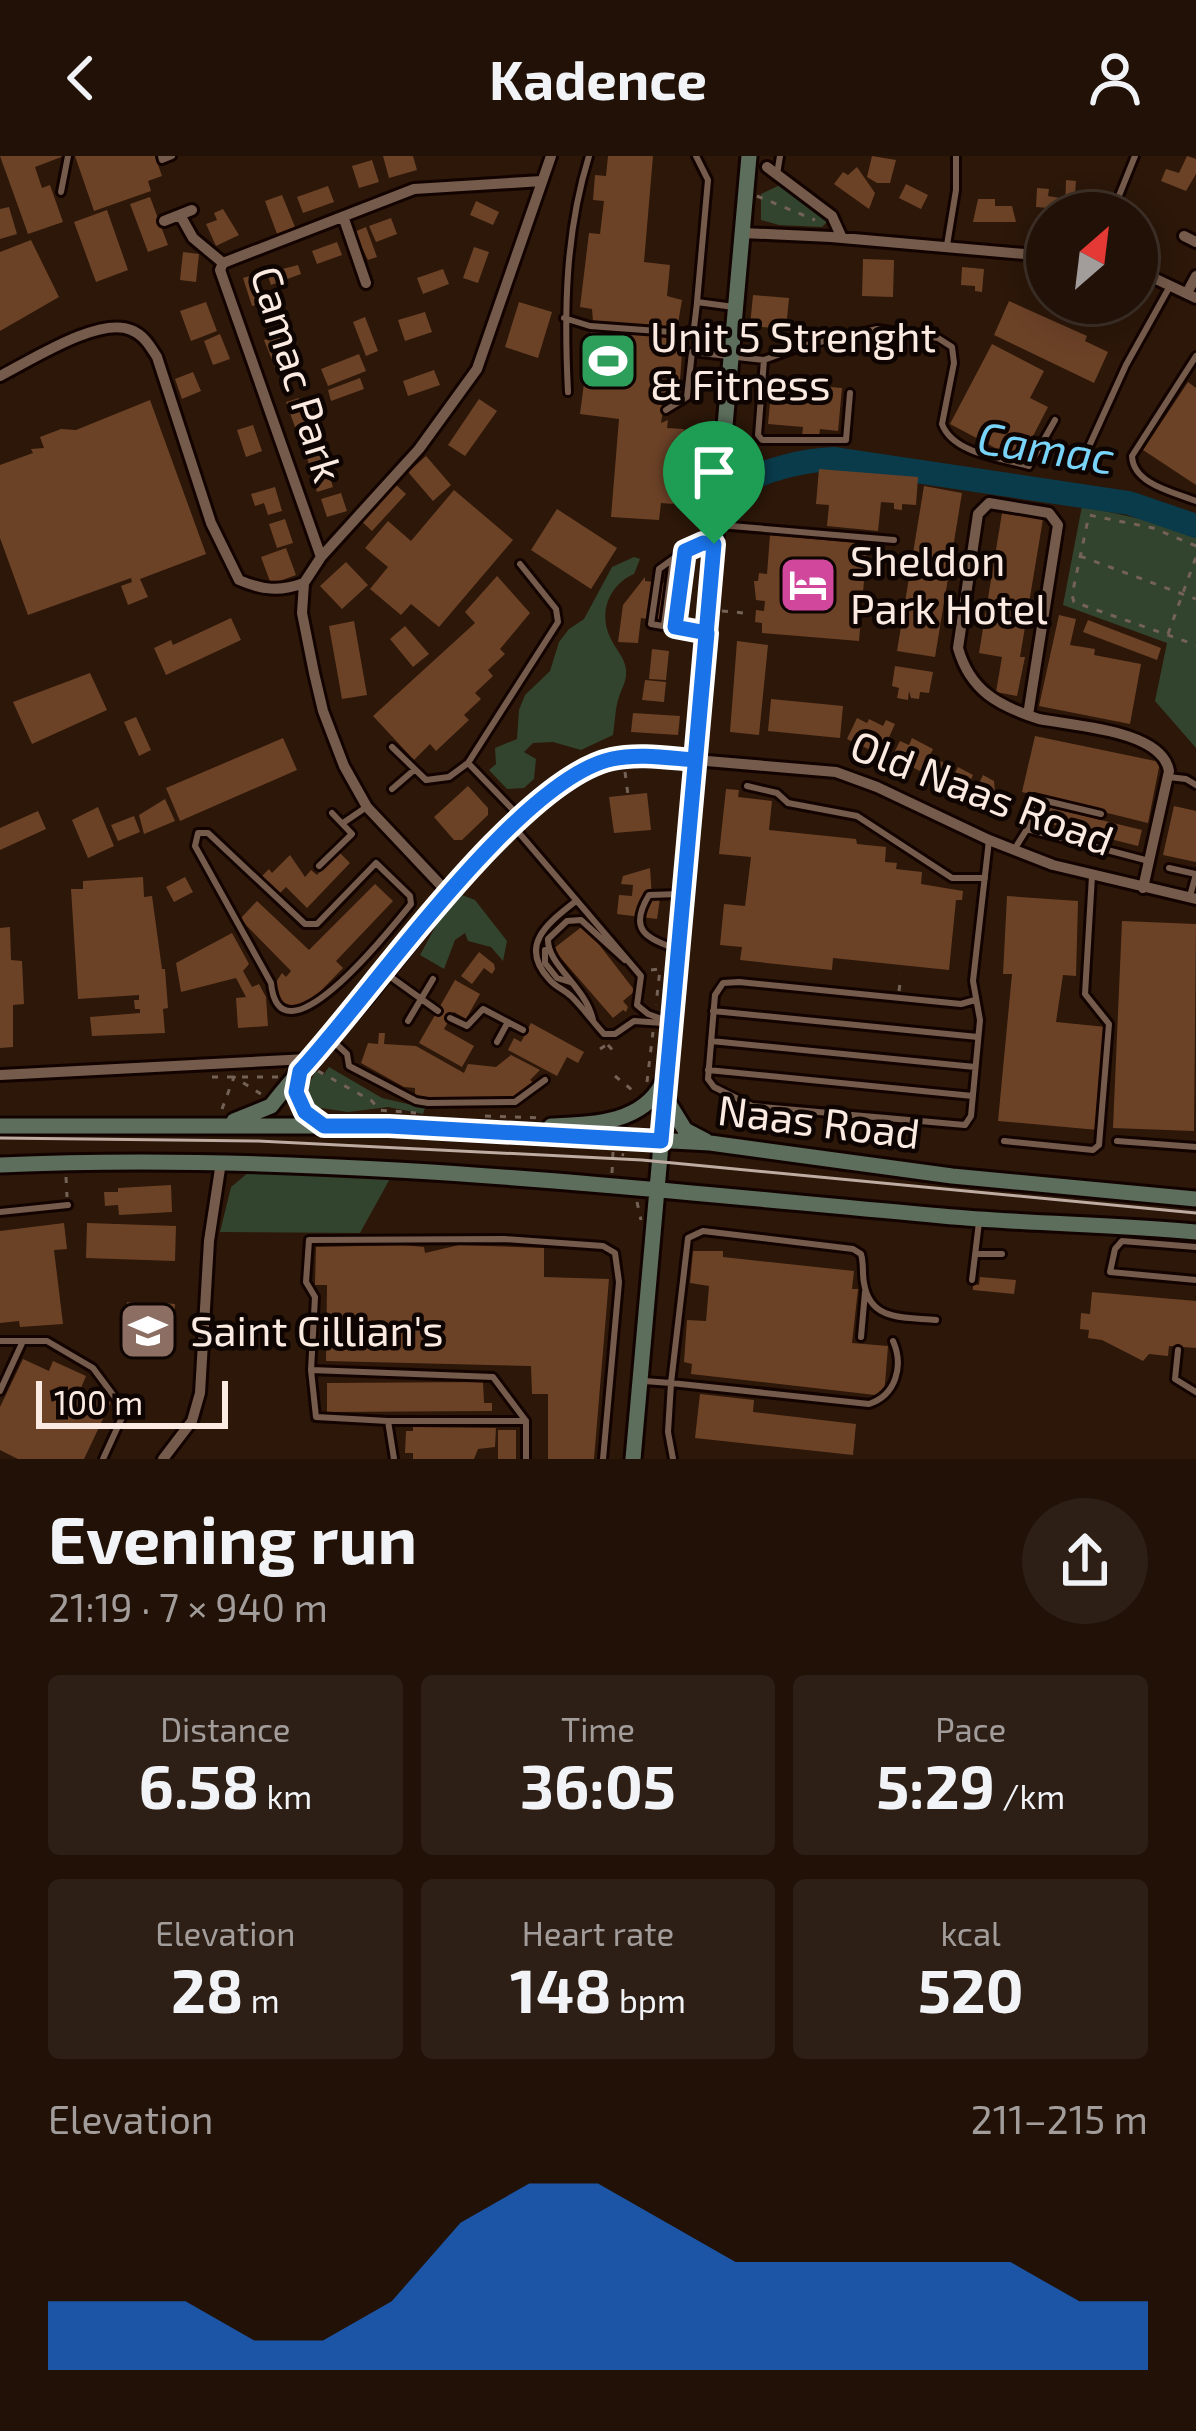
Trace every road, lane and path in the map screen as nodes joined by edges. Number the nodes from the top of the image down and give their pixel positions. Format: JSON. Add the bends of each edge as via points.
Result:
{"nodes":[{"id":1,"x":68,"y":156,"type":"edge"},
{"id":2,"x":161,"y":156,"type":"edge"},
{"id":3,"x":172,"y":156,"type":"edge"},
{"id":4,"x":551,"y":156,"type":"edge"},
{"id":5,"x":590,"y":156,"type":"edge"},
{"id":6,"x":696,"y":156,"type":"edge"},
{"id":7,"x":749,"y":156,"type":"edge"},
{"id":8,"x":780,"y":156,"type":"edge"},
{"id":9,"x":956,"y":156,"type":"edge"},
{"id":10,"x":1135,"y":156,"type":"edge"},
{"id":11,"x":772,"y":170,"type":"joint"},
{"id":12,"x":542,"y":181,"type":"junction"},
{"id":13,"x":61,"y":192,"type":"dead end"},
{"id":14,"x":1120,"y":192,"type":"edge"},
{"id":15,"x":752,"y":195,"type":"junction"},
{"id":16,"x":756,"y":212,"type":"dead end"},
{"id":17,"x":344,"y":219,"type":"junction"},
{"id":18,"x":164,"y":221,"type":"dead end"},
{"id":19,"x":743,"y":233,"type":"junction"},
{"id":20,"x":837,"y":237,"type":"junction"},
{"id":21,"x":946,"y":248,"type":"junction"},
{"id":22,"x":1026,"y":254,"type":"edge"},
{"id":23,"x":223,"y":263,"type":"junction"},
{"id":24,"x":1196,"y":276,"type":"edge"},
{"id":25,"x":1158,"y":279,"type":"edge"},
{"id":26,"x":365,"y":283,"type":"dead end"},
{"id":27,"x":1171,"y":284,"type":"junction"},
{"id":28,"x":1192,"y":296,"type":"edge"},
{"id":29,"x":697,"y":302,"type":"junction"},
{"id":30,"x":736,"y":308,"type":"junction"},
{"id":31,"x":564,"y":318,"type":"junction"},
{"id":32,"x":732,"y":356,"type":"junction"},
{"id":33,"x":1196,"y":356,"type":"edge"},
{"id":34,"x":764,"y":360,"type":"junction"},
{"id":35,"x":1193,"y":367,"type":"edge"},
{"id":36,"x":0,"y":376,"type":"edge"},
{"id":37,"x":568,"y":392,"type":"dead end"},
{"id":38,"x":850,"y":392,"type":"dead end"},
{"id":39,"x":666,"y":410,"type":"dead end"},
{"id":40,"x":1054,"y":421,"type":"dead end"},
{"id":41,"x":1086,"y":453,"type":"dead end"},
{"id":42,"x":1196,"y":501,"type":"edge"},
{"id":43,"x":716,"y":525,"type":"junction"},
{"id":44,"x":894,"y":540,"type":"dead end"},
{"id":45,"x":714,"y":544,"type":"junction"},
{"id":46,"x":1196,"y":546,"type":"edge"},
{"id":47,"x":685,"y":551,"type":"junction"},
{"id":48,"x":1080,"y":556,"type":"junction"},
{"id":49,"x":1196,"y":556,"type":"edge"},
{"id":50,"x":321,"y":557,"type":"junction"},
{"id":51,"x":520,"y":564,"type":"dead end"},
{"id":52,"x":304,"y":583,"type":"junction"},
{"id":53,"x":1183,"y":593,"type":"junction"},
{"id":54,"x":1196,"y":599,"type":"edge"},
{"id":55,"x":708,"y":610,"type":"junction"},
{"id":56,"x":744,"y":613,"type":"dead end"},
{"id":57,"x":675,"y":627,"type":"junction"},
{"id":58,"x":707,"y":633,"type":"junction"},
{"id":59,"x":1167,"y":636,"type":"junction"},
{"id":60,"x":1196,"y":645,"type":"edge"},
{"id":61,"x":1028,"y":715,"type":"junction"},
{"id":62,"x":392,"y":747,"type":"dead end"},
{"id":63,"x":624,"y":758,"type":"junction"},
{"id":64,"x":695,"y":760,"type":"junction"},
{"id":65,"x":468,"y":764,"type":"junction"},
{"id":66,"x":414,"y":770,"type":"junction"},
{"id":67,"x":1168,"y":777,"type":"junction"},
{"id":68,"x":1196,"y":785,"type":"edge"},
{"id":69,"x":747,"y":786,"type":"dead end"},
{"id":70,"x":392,"y":789,"type":"dead end"},
{"id":71,"x":628,"y":795,"type":"dead end"},
{"id":72,"x":368,"y":807,"type":"junction"},
{"id":73,"x":332,"y":813,"type":"dead end"},
{"id":74,"x":1102,"y":814,"type":"dead end"},
{"id":75,"x":516,"y":821,"type":"junction"},
{"id":76,"x":343,"y":823,"type":"junction"},
{"id":77,"x":1028,"y":829,"type":"junction"},
{"id":78,"x":989,"y":840,"type":"junction"},
{"id":79,"x":1014,"y":850,"type":"junction"},
{"id":80,"x":1149,"y":861,"type":"junction"},
{"id":81,"x":319,"y":866,"type":"dead end"},
{"id":82,"x":1169,"y":868,"type":"dead end"},
{"id":83,"x":1091,"y":876,"type":"junction"},
{"id":84,"x":985,"y":878,"type":"junction"},
{"id":85,"x":1143,"y":888,"type":"junction"},
{"id":86,"x":448,"y":894,"type":"junction"},
{"id":87,"x":683,"y":895,"type":"junction"},
{"id":88,"x":1193,"y":898,"type":"edge"},
{"id":89,"x":576,"y":901,"type":"junction"},
{"id":90,"x":677,"y":950,"type":"junction"},
{"id":91,"x":632,"y":965,"type":"junction"},
{"id":92,"x":645,"y":972,"type":"dead end"},
{"id":93,"x":385,"y":973,"type":"junction"},
{"id":94,"x":901,"y":976,"type":"dead end"},
{"id":95,"x":433,"y":979,"type":"dead end"},
{"id":96,"x":325,"y":995,"type":"joint"},
{"id":97,"x":899,"y":998,"type":"junction"},
{"id":98,"x":421,"y":999,"type":"junction"},
{"id":99,"x":975,"y":1000,"type":"junction"},
{"id":100,"x":638,"y":1005,"type":"junction"},
{"id":101,"x":656,"y":1005,"type":"dead end"},
{"id":102,"x":438,"y":1011,"type":"dead end"},
{"id":103,"x":713,"y":1011,"type":"junction"},
{"id":104,"x":450,"y":1018,"type":"dead end"},
{"id":105,"x":408,"y":1021,"type":"dead end"},
{"id":106,"x":634,"y":1021,"type":"junction"},
{"id":107,"x":508,"y":1022,"type":"junction"},
{"id":108,"x":594,"y":1023,"type":"junction"},
{"id":109,"x":662,"y":1025,"type":"junction"},
{"id":110,"x":523,"y":1030,"type":"dead end"},
{"id":111,"x":978,"y":1037,"type":"junction"},
{"id":112,"x":330,"y":1038,"type":"junction"},
{"id":113,"x":711,"y":1041,"type":"junction"},
{"id":114,"x":497,"y":1042,"type":"dead end"},
{"id":115,"x":600,"y":1049,"type":"dead end"},
{"id":116,"x":616,"y":1054,"type":"dead end"},
{"id":117,"x":305,"y":1065,"type":"junction"},
{"id":118,"x":975,"y":1067,"type":"junction"},
{"id":119,"x":708,"y":1070,"type":"junction"},
{"id":120,"x":0,"y":1076,"type":"edge"},
{"id":121,"x":615,"y":1076,"type":"dead end"},
{"id":122,"x":201,"y":1077,"type":"dead end"},
{"id":123,"x":234,"y":1077,"type":"junction"},
{"id":124,"x":666,"y":1077,"type":"junction"},
{"id":125,"x":544,"y":1080,"type":"dead end"},
{"id":126,"x":278,"y":1087,"type":"dead end"},
{"id":127,"x":645,"y":1095,"type":"dead end"},
{"id":128,"x":665,"y":1096,"type":"junction"},
{"id":129,"x":973,"y":1096,"type":"junction"},
{"id":130,"x":637,"y":1102,"type":"dead end"},
{"id":131,"x":254,"y":1107,"type":"dead end"},
{"id":132,"x":224,"y":1117,"type":"junction"},
{"id":133,"x":0,"y":1126,"type":"edge"},
{"id":134,"x":324,"y":1126,"type":"junction"},
{"id":135,"x":470,"y":1130,"type":"junction"},
{"id":136,"x":661,"y":1141,"type":"junction"},
{"id":137,"x":1004,"y":1141,"type":"dead end"},
{"id":138,"x":1117,"y":1141,"type":"dead end"},
{"id":139,"x":710,"y":1143,"type":"junction"},
{"id":140,"x":1196,"y":1147,"type":"edge"},
{"id":141,"x":613,"y":1152,"type":"dead end"},
{"id":142,"x":66,"y":1162,"type":"junction"},
{"id":143,"x":221,"y":1162,"type":"junction"},
{"id":144,"x":0,"y":1165,"type":"edge"},
{"id":145,"x":612,"y":1173,"type":"dead end"},
{"id":146,"x":657,"y":1189,"type":"junction"},
{"id":147,"x":1196,"y":1199,"type":"edge"},
{"id":148,"x":68,"y":1205,"type":"joint"},
{"id":149,"x":0,"y":1213,"type":"edge"},
{"id":150,"x":980,"y":1219,"type":"junction"},
{"id":151,"x":1196,"y":1232,"type":"edge"},
{"id":152,"x":1196,"y":1247,"type":"edge"},
{"id":153,"x":975,"y":1254,"type":"junction"},
{"id":154,"x":1002,"y":1254,"type":"dead end"},
{"id":155,"x":972,"y":1280,"type":"dead end"},
{"id":156,"x":1196,"y":1280,"type":"edge"},
{"id":157,"x":865,"y":1290,"type":"junction"},
{"id":158,"x":935,"y":1320,"type":"dead end"},
{"id":159,"x":861,"y":1336,"type":"dead end"},
{"id":160,"x":0,"y":1341,"type":"edge"},
{"id":161,"x":23,"y":1341,"type":"junction"},
{"id":162,"x":893,"y":1341,"type":"dead end"},
{"id":163,"x":1178,"y":1350,"type":"dead end"},
{"id":164,"x":311,"y":1370,"type":"junction"},
{"id":165,"x":641,"y":1381,"type":"junction"},
{"id":166,"x":671,"y":1382,"type":"junction"},
{"id":167,"x":0,"y":1391,"type":"edge"},
{"id":168,"x":1196,"y":1392,"type":"edge"},
{"id":169,"x":388,"y":1421,"type":"junction"},
{"id":170,"x":526,"y":1421,"type":"junction"},
{"id":171,"x":103,"y":1459,"type":"edge"},
{"id":172,"x":163,"y":1459,"type":"edge"},
{"id":173,"x":394,"y":1459,"type":"edge"},
{"id":174,"x":526,"y":1459,"type":"edge"},
{"id":175,"x":603,"y":1459,"type":"edge"},
{"id":176,"x":634,"y":1459,"type":"edge"},
{"id":177,"x":674,"y":1459,"type":"edge"}],
"edges":[{"from":1,"to":13,"type":"lane"},
{"from":2,"to":3,"type":"lane"},
{"from":4,"to":12,"type":"street"},
{"from":5,"to":31,"type":"lane","via":[[569,243]]},
{"from":6,"to":29,"type":"lane","via":[[708,180]]},
{"from":7,"to":15,"type":"main road"},
{"from":8,"to":11,"type":"lane"},
{"from":9,"to":21,"type":"lane"},
{"from":10,"to":14,"type":"lane"},
{"from":11,"to":20,"type":"street","via":[[832,216]]},
{"from":12,"to":17,"type":"street","name":"Camac Park","via":[[427,186]]},
{"from":12,"to":50,"type":"street","via":[[478,369]]},
{"from":15,"to":16,"type":"path"},
{"from":15,"to":19,"type":"main road"},
{"from":15,"to":20,"type":"path"},
{"from":17,"to":23,"type":"street","name":"Camac Park"},
{"from":17,"to":26,"type":"street"},
{"from":18,"to":23,"type":"street","via":[[186,213],[193,238]]},
{"from":19,"to":20,"type":"street"},
{"from":19,"to":30,"type":"main road"},
{"from":20,"to":21,"type":"street"},
{"from":21,"to":22,"type":"street"},
{"from":23,"to":50,"type":"street","name":"Camac Park"},
{"from":24,"to":28,"type":"street"},
{"from":25,"to":27,"type":"street"},
{"from":27,"to":28,"type":"street"},
{"from":27,"to":41,"type":"lane"},
{"from":29,"to":30,"type":"lane"},
{"from":29,"to":31,"type":"lane","via":[[694,328],[685,333]]},
{"from":30,"to":32,"type":"main road"},
{"from":31,"to":37,"type":"lane"},
{"from":32,"to":34,"type":"lane"},
{"from":32,"to":39,"type":"lane","via":[[692,352],[687,397]]},
{"from":32,"to":43,"type":"main road"},
{"from":33,"to":35,"type":"lane"},
{"from":34,"to":38,"type":"lane","via":[[762,440],[846,440]]},
{"from":34,"to":40,"type":"lane","via":[[877,329],[938,338],[955,354],[945,434],[1029,466]]},
{"from":35,"to":42,"type":"lane","via":[[1132,455],[1139,476]]},
{"from":36,"to":52,"type":"street","via":[[95,330],[130,329],[157,357],[238,580],[261,589]]},
{"from":43,"to":44,"type":"lane"},
{"from":43,"to":45,"type":"main road"},
{"from":45,"to":47,"type":"lane"},
{"from":45,"to":55,"type":"main road"},
{"from":46,"to":48,"type":"path","via":[[1093,514]]},
{"from":47,"to":57,"type":"lane"},
{"from":47,"to":57,"type":"lane","via":[[659,569],[651,624]]},
{"from":48,"to":53,"type":"path"},
{"from":48,"to":59,"type":"path","via":[[1074,602]]},
{"from":49,"to":53,"type":"path"},
{"from":50,"to":52,"type":"street"},
{"from":51,"to":65,"type":"lane","via":[[559,622]]},
{"from":52,"to":72,"type":"street","via":[[302,614],[323,711]]},
{"from":53,"to":54,"type":"path"},
{"from":53,"to":59,"type":"path"},
{"from":55,"to":56,"type":"path"},
{"from":55,"to":58,"type":"main road"},
{"from":57,"to":58,"type":"lane"},
{"from":58,"to":64,"type":"main road"},
{"from":59,"to":60,"type":"path"},
{"from":61,"to":61,"type":"street","via":[[981,692],[958,648],[978,514],[989,503],[1049,513],[1058,525]]},
{"from":61,"to":67,"type":"street","via":[[1153,745]]},
{"from":62,"to":66,"type":"lane"},
{"from":63,"to":64,"type":"main road","name":"Old Naas Road"},
{"from":63,"to":71,"type":"path"},
{"from":63,"to":75,"type":"main road","name":"Old Naas Road","via":[[581,770]]},
{"from":64,"to":78,"type":"street","name":"Old Naas Road","via":[[836,772]]},
{"from":64,"to":87,"type":"main road"},
{"from":65,"to":66,"type":"lane","via":[[437,780]]},
{"from":65,"to":75,"type":"lane"},
{"from":66,"to":70,"type":"lane"},
{"from":67,"to":68,"type":"lane"},
{"from":67,"to":80,"type":"street"},
{"from":69,"to":84,"type":"lane","via":[[857,816],[952,878]]},
{"from":72,"to":76,"type":"lane"},
{"from":72,"to":86,"type":"street"},
{"from":73,"to":76,"type":"lane"},
{"from":74,"to":77,"type":"lane","via":[[1034,798]]},
{"from":75,"to":86,"type":"main road","name":"Old Naas Road"},
{"from":75,"to":89,"type":"lane"},
{"from":76,"to":81,"type":"lane","via":[[352,834]]},
{"from":77,"to":79,"type":"lane"},
{"from":77,"to":80,"type":"lane"},
{"from":78,"to":79,"type":"street","name":"Old Naas Road"},
{"from":78,"to":84,"type":"lane"},
{"from":79,"to":83,"type":"street","name":"Old Naas Road"},
{"from":80,"to":85,"type":"street"},
{"from":82,"to":88,"type":"lane","via":[[1196,874]]},
{"from":83,"to":85,"type":"street","name":"Old Naas Road"},
{"from":83,"to":137,"type":"lane","via":[[1085,994],[1109,1024],[1099,1145]]},
{"from":84,"to":99,"type":"lane"},
{"from":85,"to":88,"type":"street","name":"Old Naas Road"},
{"from":86,"to":93,"type":"main road","name":"Old Naas Road"},
{"from":87,"to":90,"type":"main road"},
{"from":87,"to":90,"type":"lane","via":[[649,895],[640,928]]},
{"from":89,"to":91,"type":"lane"},
{"from":89,"to":108,"type":"lane","via":[[546,929],[534,956]]},
{"from":90,"to":109,"type":"main road"},
{"from":91,"to":100,"type":"lane","via":[[642,978]]},
{"from":91,"to":108,"type":"lane","via":[[581,920],[551,934],[547,945],[588,1000]]},
{"from":92,"to":101,"type":"path","via":[[660,969]]},
{"from":93,"to":98,"type":"lane"},
{"from":93,"to":112,"type":"main road","name":"Old Naas Road"},
{"from":94,"to":97,"type":"path"},
{"from":95,"to":98,"type":"lane"},
{"from":96,"to":96,"type":"lane","via":[[383,938],[410,896],[376,863],[316,924],[305,924],[208,833],[198,833],[195,846],[280,1006],[297,1013]]},
{"from":97,"to":99,"type":"lane"},
{"from":97,"to":103,"type":"lane","via":[[729,982],[718,988]]},
{"from":98,"to":102,"type":"lane"},
{"from":98,"to":105,"type":"lane"},
{"from":99,"to":111,"type":"lane"},
{"from":100,"to":106,"type":"lane"},
{"from":100,"to":109,"type":"lane"},
{"from":103,"to":111,"type":"lane"},
{"from":103,"to":113,"type":"lane"},
{"from":104,"to":107,"type":"lane","via":[[467,1026],[483,1009]]},
{"from":106,"to":108,"type":"lane","via":[[610,1036]]},
{"from":106,"to":109,"type":"lane"},
{"from":107,"to":110,"type":"lane"},
{"from":107,"to":114,"type":"lane"},
{"from":109,"to":124,"type":"main road"},
{"from":109,"to":127,"type":"path"},
{"from":111,"to":118,"type":"lane"},
{"from":112,"to":117,"type":"main road","name":"Old Naas Road"},
{"from":112,"to":125,"type":"lane","via":[[349,1066],[416,1101],[505,1104]]},
{"from":113,"to":118,"type":"lane"},
{"from":113,"to":119,"type":"lane"},
{"from":115,"to":116,"type":"path","via":[[609,1043]]},
{"from":117,"to":120,"type":"street"},
{"from":117,"to":132,"type":"main road","name":"Old Naas Road","via":[[271,1106]]},
{"from":117,"to":134,"type":"main road","via":[[296,1092]]},
{"from":118,"to":129,"type":"lane"},
{"from":119,"to":129,"type":"lane"},
{"from":119,"to":129,"type":"lane","via":[[714,1088],[752,1106],[941,1125],[965,1125]]},
{"from":121,"to":130,"type":"path","via":[[634,1088]]},
{"from":122,"to":123,"type":"path"},
{"from":123,"to":126,"type":"path","via":[[278,1075]]},
{"from":123,"to":131,"type":"path","via":[[270,1098]]},
{"from":123,"to":132,"type":"path"},
{"from":124,"to":128,"type":"main road"},
{"from":124,"to":135,"type":"main road","via":[[644,1109],[627,1116]]},
{"from":128,"to":136,"type":"main road"},
{"from":128,"to":139,"type":"main road","via":[[685,1130]]},
{"from":132,"to":133,"type":"main road","name":"Naas Road"},
{"from":132,"to":134,"type":"main road","name":"Naas Road"},
{"from":134,"to":135,"type":"main road","name":"Naas Road"},
{"from":135,"to":136,"type":"main road","name":"Naas Road"},
{"from":136,"to":139,"type":"main road","name":"Naas Road"},
{"from":136,"to":146,"type":"main road"},
{"from":138,"to":140,"type":"lane"},
{"from":139,"to":147,"type":"main road","name":"Naas Road"},
{"from":141,"to":145,"type":"path"},
{"from":142,"to":143,"type":"main road","name":"Naas Road"},
{"from":142,"to":144,"type":"main road","name":"Naas Road"},
{"from":142,"to":148,"type":"path"},
{"from":143,"to":146,"type":"main road","name":"Naas Road"},
{"from":143,"to":172,"type":"street","via":[[200,1393],[192,1420]]},
{"from":146,"to":150,"type":"main road","name":"Naas Road"},
{"from":146,"to":165,"type":"main road"},
{"from":148,"to":149,"type":"lane"},
{"from":150,"to":151,"type":"main road","name":"Naas Road"},
{"from":150,"to":153,"type":"lane"},
{"from":152,"to":156,"type":"lane","via":[[1121,1241],[1110,1272]]},
{"from":153,"to":154,"type":"lane"},
{"from":153,"to":155,"type":"lane"},
{"from":157,"to":158,"type":"lane","via":[[884,1315]]},
{"from":157,"to":159,"type":"lane"},
{"from":157,"to":166,"type":"lane","via":[[864,1262],[853,1250],[692,1234]]},
{"from":160,"to":161,"type":"lane"},
{"from":161,"to":167,"type":"lane"},
{"from":161,"to":171,"type":"lane","via":[[47,1341],[93,1368],[124,1412]]},
{"from":162,"to":166,"type":"lane","via":[[894,1384],[869,1404]]},
{"from":163,"to":168,"type":"lane","via":[[1175,1379]]},
{"from":164,"to":169,"type":"lane","via":[[316,1417]]},
{"from":164,"to":170,"type":"lane","via":[[493,1377]]},
{"from":164,"to":175,"type":"lane","via":[[309,1240],[603,1246],[615,1253],[619,1282]]},
{"from":165,"to":166,"type":"lane"},
{"from":165,"to":176,"type":"main road"},
{"from":166,"to":177,"type":"lane"},
{"from":169,"to":170,"type":"lane"},
{"from":169,"to":173,"type":"lane"},
{"from":170,"to":174,"type":"lane"}]}
